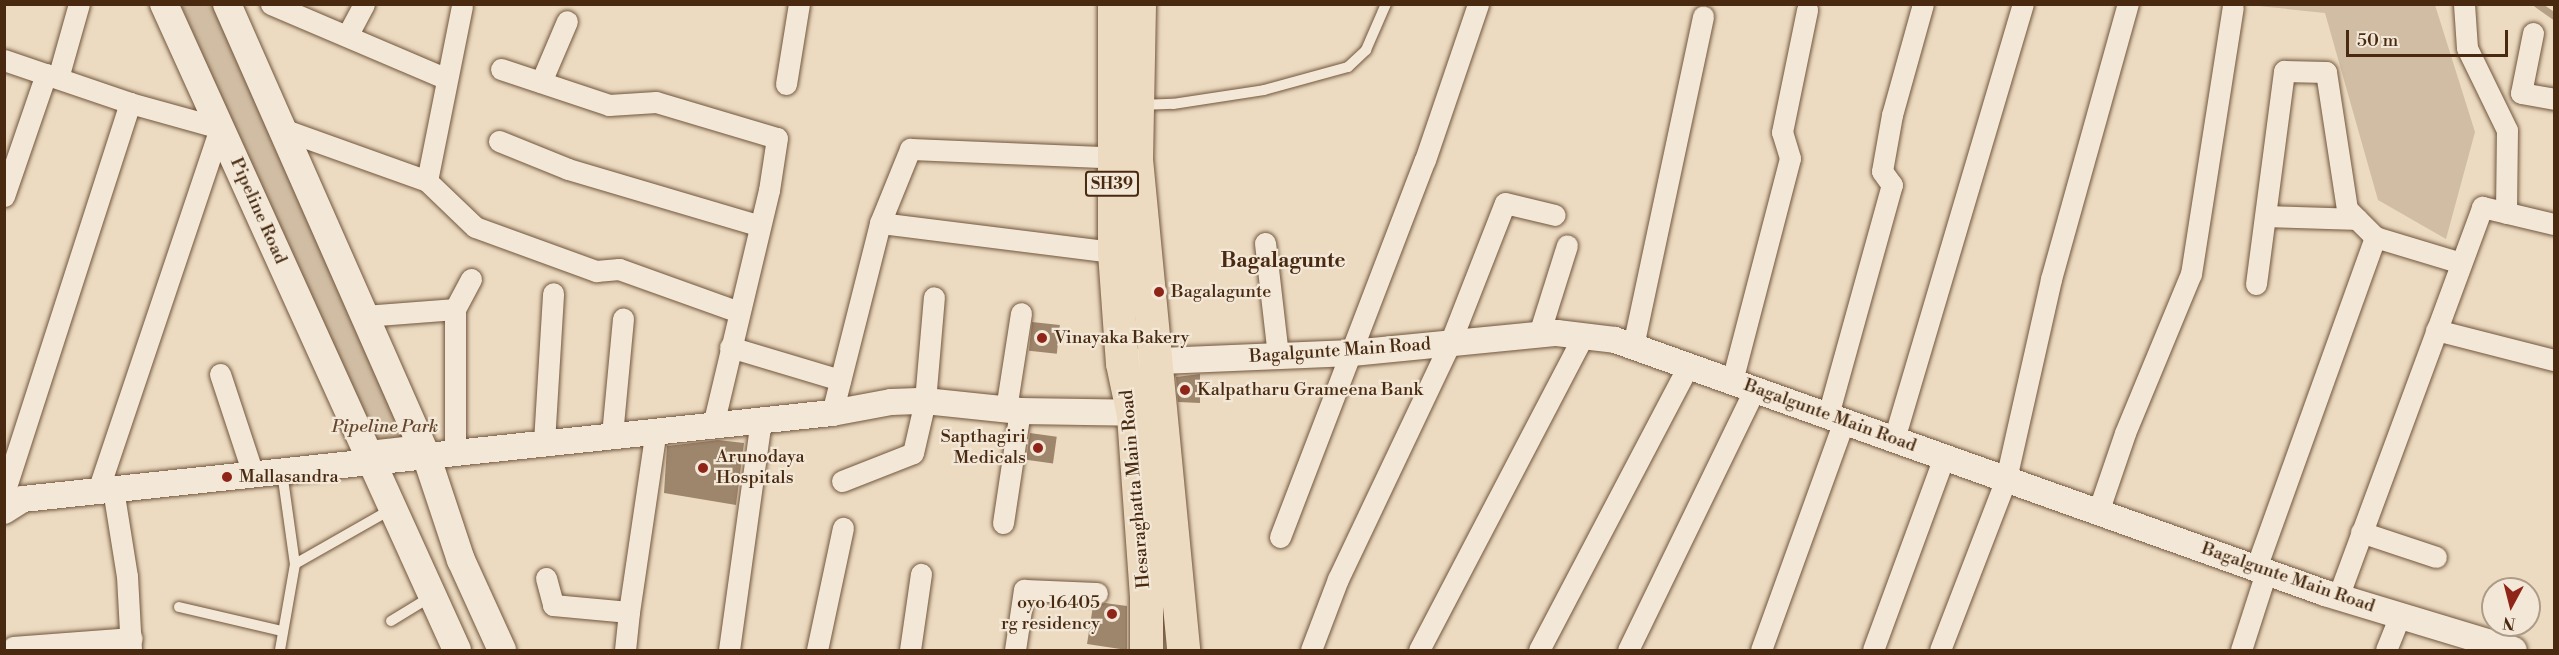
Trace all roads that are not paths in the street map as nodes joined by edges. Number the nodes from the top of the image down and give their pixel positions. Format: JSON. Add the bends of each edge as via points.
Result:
{"nodes":[{"id":1,"x":79,"y":4,"type":"edge"},
{"id":2,"x":164,"y":4,"type":"edge"},
{"id":3,"x":170,"y":4,"type":"edge"},
{"id":4,"x":218,"y":4,"type":"edge"},
{"id":5,"x":227,"y":4,"type":"edge"},
{"id":6,"x":271,"y":4,"type":"edge"},
{"id":7,"x":364,"y":4,"type":"edge"},
{"id":8,"x":799,"y":4,"type":"edge"},
{"id":9,"x":1114,"y":4,"type":"edge"},
{"id":10,"x":1139,"y":4,"type":"edge"},
{"id":11,"x":1386,"y":4,"type":"edge"},
{"id":12,"x":1478,"y":4,"type":"edge"},
{"id":13,"x":1923,"y":4,"type":"edge"},
{"id":14,"x":2024,"y":4,"type":"edge"},
{"id":15,"x":2128,"y":4,"type":"edge"},
{"id":16,"x":2464,"y":4,"type":"edge"},
{"id":17,"x":462,"y":6,"type":"edge"},
{"id":18,"x":2233,"y":7,"type":"dead end"},
{"id":19,"x":1807,"y":10,"type":"dead end"},
{"id":20,"x":1703,"y":16,"type":"dead end"},
{"id":21,"x":567,"y":21,"type":"dead end"},
{"id":22,"x":2533,"y":33,"type":"dead end"},
{"id":23,"x":347,"y":36,"type":"junction"},
{"id":24,"x":4,"y":60,"type":"edge"},
{"id":25,"x":501,"y":69,"type":"dead end"},
{"id":26,"x":52,"y":76,"type":"junction"},
{"id":27,"x":447,"y":79,"type":"junction"},
{"id":28,"x":541,"y":82,"type":"junction"},
{"id":29,"x":786,"y":84,"type":"dead end"},
{"id":30,"x":2554,"y":99,"type":"edge"},
{"id":31,"x":130,"y":103,"type":"junction"},
{"id":32,"x":1137,"y":105,"type":"junction"},
{"id":33,"x":220,"y":128,"type":"junction"},
{"id":34,"x":282,"y":129,"type":"junction"},
{"id":35,"x":499,"y":141,"type":"dead end"},
{"id":36,"x":1124,"y":158,"type":"junction"},
{"id":37,"x":427,"y":181,"type":"junction"},
{"id":38,"x":4,"y":196,"type":"edge"},
{"id":39,"x":2506,"y":213,"type":"junction"},
{"id":40,"x":1555,"y":214,"type":"dead end"},
{"id":41,"x":2267,"y":216,"type":"junction"},
{"id":42,"x":2357,"y":219,"type":"junction"},
{"id":43,"x":880,"y":224,"type":"junction"},
{"id":44,"x":2554,"y":224,"type":"edge"},
{"id":45,"x":760,"y":226,"type":"junction"},
{"id":46,"x":2375,"y":237,"type":"junction"},
{"id":47,"x":1265,"y":243,"type":"dead end"},
{"id":48,"x":1567,"y":245,"type":"dead end"},
{"id":49,"x":1114,"y":252,"type":"junction"},
{"id":50,"x":2461,"y":262,"type":"junction"},
{"id":51,"x":471,"y":279,"type":"dead end"},
{"id":52,"x":2256,"y":284,"type":"dead end"},
{"id":53,"x":553,"y":293,"type":"dead end"},
{"id":54,"x":934,"y":297,"type":"dead end"},
{"id":55,"x":455,"y":309,"type":"junction"},
{"id":56,"x":739,"y":312,"type":"junction"},
{"id":57,"x":1021,"y":313,"type":"dead end"},
{"id":58,"x":365,"y":315,"type":"junction"},
{"id":59,"x":623,"y":319,"type":"dead end"},
{"id":60,"x":2436,"y":330,"type":"junction"},
{"id":61,"x":1539,"y":334,"type":"junction"},
{"id":62,"x":1583,"y":336,"type":"junction"},
{"id":63,"x":1450,"y":343,"type":"junction"},
{"id":64,"x":1634,"y":346,"type":"junction"},
{"id":65,"x":730,"y":347,"type":"junction"},
{"id":66,"x":1352,"y":353,"type":"junction"},
{"id":67,"x":1278,"y":357,"type":"junction"},
{"id":68,"x":2554,"y":360,"type":"edge"},
{"id":69,"x":1158,"y":362,"type":"junction"},
{"id":70,"x":1122,"y":363,"type":"junction"},
{"id":71,"x":1688,"y":366,"type":"junction"},
{"id":72,"x":220,"y":374,"type":"dead end"},
{"id":73,"x":840,"y":380,"type":"junction"},
{"id":74,"x":1744,"y":385,"type":"junction"},
{"id":75,"x":925,"y":401,"type":"junction"},
{"id":76,"x":1013,"y":410,"type":"junction"},
{"id":77,"x":832,"y":413,"type":"junction"},
{"id":78,"x":1147,"y":414,"type":"junction"},
{"id":79,"x":1836,"y":418,"type":"junction"},
{"id":80,"x":761,"y":420,"type":"junction"},
{"id":81,"x":713,"y":425,"type":"junction"},
{"id":82,"x":656,"y":430,"type":"junction"},
{"id":83,"x":612,"y":435,"type":"junction"},
{"id":84,"x":1894,"y":439,"type":"junction"},
{"id":85,"x":544,"y":442,"type":"junction"},
{"id":86,"x":455,"y":451,"type":"junction"},
{"id":87,"x":426,"y":454,"type":"junction"},
{"id":88,"x":1944,"y":457,"type":"junction"},
{"id":89,"x":370,"y":461,"type":"junction"},
{"id":90,"x":282,"y":470,"type":"junction"},
{"id":91,"x":254,"y":474,"type":"junction"},
{"id":92,"x":2006,"y":479,"type":"junction"},
{"id":93,"x":842,"y":481,"type":"dead end"},
{"id":94,"x":106,"y":490,"type":"junction"},
{"id":95,"x":4,"y":493,"type":"edge"},
{"id":96,"x":393,"y":509,"type":"junction"},
{"id":97,"x":4,"y":511,"type":"edge"},
{"id":98,"x":2098,"y":512,"type":"junction"},
{"id":99,"x":1003,"y":523,"type":"dead end"},
{"id":100,"x":843,"y":528,"type":"dead end"},
{"id":101,"x":2361,"y":532,"type":"junction"},
{"id":102,"x":1280,"y":537,"type":"dead end"},
{"id":103,"x":2436,"y":557,"type":"dead end"},
{"id":104,"x":295,"y":564,"type":"junction"},
{"id":105,"x":2261,"y":570,"type":"junction"},
{"id":106,"x":921,"y":574,"type":"dead end"},
{"id":107,"x":546,"y":578,"type":"dead end"},
{"id":108,"x":1097,"y":593,"type":"dead end"},
{"id":109,"x":432,"y":596,"type":"junction"},
{"id":110,"x":2338,"y":597,"type":"junction"},
{"id":111,"x":179,"y":607,"type":"dead end"},
{"id":112,"x":629,"y":612,"type":"junction"},
{"id":113,"x":2400,"y":616,"type":"junction"},
{"id":114,"x":391,"y":621,"type":"dead end"},
{"id":115,"x":282,"y":630,"type":"junction"},
{"id":116,"x":132,"y":644,"type":"edge"},
{"id":117,"x":10,"y":649,"type":"edge"},
{"id":118,"x":280,"y":651,"type":"edge"},
{"id":119,"x":457,"y":651,"type":"edge"},
{"id":120,"x":502,"y":651,"type":"edge"},
{"id":121,"x":625,"y":651,"type":"edge"},
{"id":122,"x":729,"y":651,"type":"edge"},
{"id":123,"x":817,"y":651,"type":"edge"},
{"id":124,"x":910,"y":651,"type":"edge"},
{"id":125,"x":1015,"y":651,"type":"edge"},
{"id":126,"x":1146,"y":651,"type":"edge"},
{"id":127,"x":1183,"y":651,"type":"edge"},
{"id":128,"x":1311,"y":651,"type":"edge"},
{"id":129,"x":1419,"y":651,"type":"edge"},
{"id":130,"x":1539,"y":651,"type":"edge"},
{"id":131,"x":1628,"y":651,"type":"edge"},
{"id":132,"x":1761,"y":651,"type":"edge"},
{"id":133,"x":1873,"y":651,"type":"edge"},
{"id":134,"x":1940,"y":651,"type":"edge"},
{"id":135,"x":2241,"y":651,"type":"edge"},
{"id":136,"x":2386,"y":651,"type":"edge"},
{"id":137,"x":2514,"y":651,"type":"edge"}],
"edges":[{"from":1,"to":26,"type":"street"},
{"from":2,"to":33,"type":"main road","name":"Pipeline Road"},
{"from":3,"to":4,"type":"street","via":[[369,450],[413,443]]},
{"from":5,"to":34,"type":"main road"},
{"from":6,"to":23,"type":"street"},
{"from":7,"to":23,"type":"street"},
{"from":8,"to":29,"type":"street"},
{"from":9,"to":36,"type":"main road","name":"Hesaraghatta Main Road","number":"SH39"},
{"from":10,"to":32,"type":"main road","name":"Hesaraghatta Main Road"},
{"from":11,"to":32,"type":"lane","via":[[1366,51],[1348,67],[1264,90],[1173,104]]},
{"from":12,"to":66,"type":"street","via":[[1425,160]]},
{"from":13,"to":79,"type":"street","via":[[1892,115],[1882,171],[1892,185]]},
{"from":14,"to":84,"type":"street"},
{"from":15,"to":92,"type":"street","via":[[2051,279]]},
{"from":16,"to":39,"type":"street","via":[[2467,48],[2507,130]]},
{"from":17,"to":27,"type":"street"},
{"from":18,"to":98,"type":"street","via":[[2191,273],[2125,433]]},
{"from":19,"to":74,"type":"street","via":[[1782,132],[1790,158]]},
{"from":20,"to":64,"type":"street"},
{"from":21,"to":28,"type":"street"},
{"from":22,"to":30,"type":"street","via":[[2521,93]]},
{"from":23,"to":27,"type":"street"},
{"from":24,"to":26,"type":"street"},
{"from":25,"to":28,"type":"street"},
{"from":26,"to":31,"type":"street"},
{"from":26,"to":38,"type":"street"},
{"from":27,"to":37,"type":"street"},
{"from":28,"to":45,"type":"street","via":[[609,105],[656,102],[777,138]]},
{"from":31,"to":33,"type":"street"},
{"from":31,"to":95,"type":"street"},
{"from":32,"to":36,"type":"main road","name":"Hesaraghatta Main Road"},
{"from":33,"to":89,"type":"main road","name":"Pipeline Road"},
{"from":33,"to":94,"type":"street"},
{"from":34,"to":37,"type":"street"},
{"from":34,"to":58,"type":"main road"},
{"from":35,"to":45,"type":"street","via":[[568,169]]},
{"from":36,"to":43,"type":"street","via":[[910,149]]},
{"from":36,"to":49,"type":"main road","name":"Hesaraghatta Main Road","number":"SH39"},
{"from":36,"to":69,"type":"main road","name":"Hesaraghatta Main Road"},
{"from":37,"to":56,"type":"street","via":[[475,227],[596,271],[619,269]]},
{"from":39,"to":44,"type":"street"},
{"from":39,"to":50,"type":"street","via":[[2482,207]]},
{"from":40,"to":63,"type":"street","via":[[1505,203]]},
{"from":41,"to":42,"type":"street"},
{"from":41,"to":42,"type":"street","via":[[2284,71],[2326,72],[2347,209]]},
{"from":41,"to":52,"type":"street"},
{"from":42,"to":46,"type":"street"},
{"from":43,"to":49,"type":"street"},
{"from":43,"to":73,"type":"street"},
{"from":45,"to":56,"type":"street"},
{"from":46,"to":50,"type":"street"},
{"from":46,"to":105,"type":"street"},
{"from":47,"to":67,"type":"street"},
{"from":48,"to":61,"type":"street"},
{"from":49,"to":70,"type":"main road","name":"Hesaraghatta Main Road","number":"SH39"},
{"from":50,"to":60,"type":"street"},
{"from":51,"to":55,"type":"street"},
{"from":53,"to":85,"type":"street"},
{"from":54,"to":75,"type":"street"},
{"from":55,"to":58,"type":"street"},
{"from":55,"to":86,"type":"street"},
{"from":56,"to":65,"type":"street"},
{"from":57,"to":76,"type":"street"},
{"from":58,"to":87,"type":"main road"},
{"from":59,"to":83,"type":"street"},
{"from":60,"to":68,"type":"street"},
{"from":60,"to":101,"type":"street"},
{"from":61,"to":62,"type":"street","name":"Bagalgunte Main Road"},
{"from":61,"to":63,"type":"street","name":"Bagalgunte Main Road"},
{"from":62,"to":64,"type":"street","name":"Bagalgunte Main Road"},
{"from":62,"to":129,"type":"street"},
{"from":63,"to":66,"type":"street","name":"Bagalgunte Main Road"},
{"from":63,"to":128,"type":"street","via":[[1338,579]]},
{"from":64,"to":71,"type":"street","name":"Bagalgunte Main Road"},
{"from":65,"to":73,"type":"street"},
{"from":65,"to":81,"type":"street"},
{"from":66,"to":67,"type":"street","name":"Bagalgunte Main Road"},
{"from":66,"to":102,"type":"street"},
{"from":67,"to":69,"type":"street","name":"Bagalgunte Main Road"},
{"from":69,"to":70,"type":"street","name":"Bagalgunte Main Road"},
{"from":69,"to":78,"type":"main road","name":"Hesaraghatta Main Road"},
{"from":70,"to":78,"type":"main road","name":"Hesaraghatta Main Road","number":"SH39"},
{"from":71,"to":74,"type":"street","name":"Bagalgunte Main Road"},
{"from":71,"to":130,"type":"street"},
{"from":72,"to":91,"type":"street"},
{"from":73,"to":77,"type":"street"},
{"from":74,"to":79,"type":"street","name":"Bagalgunte Main Road"},
{"from":74,"to":131,"type":"street"},
{"from":75,"to":76,"type":"street"},
{"from":75,"to":77,"type":"street","via":[[891,402]]},
{"from":75,"to":93,"type":"street","via":[[913,453]]},
{"from":76,"to":78,"type":"street"},
{"from":76,"to":99,"type":"street"},
{"from":77,"to":80,"type":"street"},
{"from":78,"to":126,"type":"main road","name":"Hesaraghatta Main Road","number":"SH39"},
{"from":78,"to":127,"type":"main road"},
{"from":79,"to":84,"type":"street","name":"Bagalgunte Main Road"},
{"from":79,"to":132,"type":"street"},
{"from":80,"to":81,"type":"street"},
{"from":80,"to":122,"type":"street"},
{"from":81,"to":82,"type":"street"},
{"from":82,"to":83,"type":"street"},
{"from":82,"to":112,"type":"street"},
{"from":83,"to":85,"type":"street"},
{"from":84,"to":88,"type":"street","name":"Bagalgunte Main Road"},
{"from":85,"to":86,"type":"street"},
{"from":86,"to":87,"type":"street"},
{"from":87,"to":89,"type":"street"},
{"from":87,"to":120,"type":"main road","via":[[461,560]]},
{"from":88,"to":92,"type":"street","name":"Bagalgunte Main Road"},
{"from":88,"to":133,"type":"street"},
{"from":89,"to":90,"type":"street"},
{"from":89,"to":96,"type":"main road","name":"Pipeline Road"},
{"from":90,"to":91,"type":"street"},
{"from":90,"to":104,"type":"lane"},
{"from":91,"to":94,"type":"street"},
{"from":92,"to":98,"type":"street","name":"Bagalgunte Main Road"},
{"from":92,"to":134,"type":"street"},
{"from":94,"to":97,"type":"street","via":[[23,499]]},
{"from":94,"to":116,"type":"street"},
{"from":96,"to":104,"type":"lane"},
{"from":96,"to":109,"type":"main road","name":"Pipeline Road"},
{"from":98,"to":105,"type":"street","name":"Bagalgunte Main Road"},
{"from":100,"to":123,"type":"street"},
{"from":101,"to":103,"type":"street"},
{"from":101,"to":110,"type":"street"},
{"from":104,"to":115,"type":"lane"},
{"from":105,"to":110,"type":"street","name":"Bagalgunte Main Road"},
{"from":105,"to":135,"type":"street"},
{"from":106,"to":124,"type":"street"},
{"from":107,"to":112,"type":"street","via":[[553,605]]},
{"from":108,"to":125,"type":"street","via":[[1024,590]]},
{"from":109,"to":114,"type":"lane"},
{"from":109,"to":119,"type":"main road","name":"Pipeline Road"},
{"from":110,"to":113,"type":"street","name":"Bagalgunte Main Road"},
{"from":111,"to":115,"type":"lane"},
{"from":112,"to":121,"type":"street"},
{"from":113,"to":136,"type":"street"},
{"from":113,"to":137,"type":"street","name":"Bagalgunte Main Road"},
{"from":115,"to":118,"type":"lane"},
{"from":116,"to":117,"type":"street"}]}
